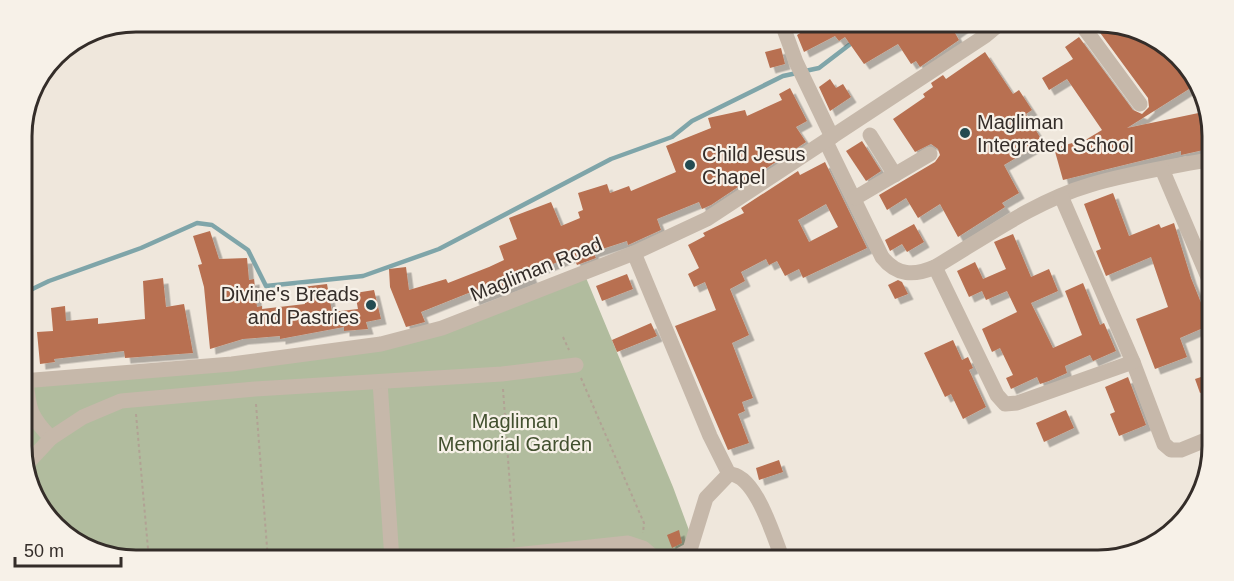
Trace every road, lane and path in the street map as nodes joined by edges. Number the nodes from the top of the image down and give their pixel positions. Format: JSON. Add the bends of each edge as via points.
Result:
{"nodes":[{"id":1,"x":785,"y":32,"type":"edge"},
{"id":2,"x":990,"y":32,"type":"edge"},
{"id":3,"x":1087,"y":32,"type":"edge"},
{"id":4,"x":1140,"y":104,"type":"dead end"},
{"id":5,"x":870,"y":135,"type":"dead end"},
{"id":6,"x":829,"y":140,"type":"junction"},
{"id":7,"x":930,"y":154,"type":"dead end"},
{"id":8,"x":1202,"y":161,"type":"edge"},
{"id":9,"x":1162,"y":169,"type":"junction"},
{"id":10,"x":895,"y":174,"type":"junction"},
{"id":11,"x":1061,"y":196,"type":"junction"},
{"id":12,"x":855,"y":198,"type":"junction"},
{"id":13,"x":634,"y":254,"type":"junction"},
{"id":14,"x":1202,"y":265,"type":"edge"},
{"id":15,"x":935,"y":267,"type":"junction"},
{"id":16,"x":563,"y":337,"type":"dead end"},
{"id":17,"x":1133,"y":362,"type":"junction"},
{"id":18,"x":576,"y":365,"type":"junction"},
{"id":19,"x":502,"y":374,"type":"junction"},
{"id":20,"x":32,"y":380,"type":"edge"},
{"id":21,"x":380,"y":382,"type":"junction"},
{"id":22,"x":255,"y":389,"type":"junction"},
{"id":23,"x":135,"y":399,"type":"junction"},
{"id":24,"x":32,"y":416,"type":"edge"},
{"id":25,"x":51,"y":438,"type":"junction"},
{"id":26,"x":1202,"y":441,"type":"edge"},
{"id":27,"x":32,"y":458,"type":"edge"},
{"id":28,"x":729,"y":474,"type":"junction"},
{"id":29,"x":643,"y":548,"type":"joint"},
{"id":30,"x":690,"y":549,"type":"edge"},
{"id":31,"x":779,"y":549,"type":"edge"},
{"id":32,"x":148,"y":550,"type":"edge"},
{"id":33,"x":267,"y":550,"type":"edge"},
{"id":34,"x":391,"y":550,"type":"edge"},
{"id":35,"x":515,"y":550,"type":"edge"},
{"id":36,"x":566,"y":550,"type":"edge"}],
"edges":[{"from":1,"to":6,"type":"street"},
{"from":2,"to":6,"type":"street","name":"Magliman Road"},
{"from":3,"to":4,"type":"street"},
{"from":5,"to":10,"type":"street"},
{"from":6,"to":12,"type":"street"},
{"from":6,"to":13,"type":"street","name":"Magliman Road","via":[[707,219]]},
{"from":7,"to":10,"type":"street"},
{"from":8,"to":9,"type":"street"},
{"from":9,"to":11,"type":"street","via":[[1090,185]]},
{"from":9,"to":14,"type":"street"},
{"from":10,"to":12,"type":"street"},
{"from":11,"to":15,"type":"street"},
{"from":11,"to":17,"type":"street"},
{"from":12,"to":15,"type":"street","via":[[890,266],[906,274]]},
{"from":13,"to":20,"type":"street","name":"Magliman Road","via":[[442,328],[381,344],[232,364]]},
{"from":13,"to":28,"type":"street"},
{"from":15,"to":17,"type":"street","via":[[997,395],[1005,404]]},
{"from":16,"to":18,"type":"path"},
{"from":17,"to":26,"type":"street","via":[[1161,436],[1171,450]]},
{"from":18,"to":19,"type":"street"},
{"from":18,"to":29,"type":"path","via":[[644,523]]},
{"from":19,"to":21,"type":"street"},
{"from":19,"to":35,"type":"path"},
{"from":21,"to":22,"type":"street"},
{"from":21,"to":34,"type":"street"},
{"from":22,"to":23,"type":"street"},
{"from":22,"to":33,"type":"path"},
{"from":23,"to":25,"type":"street","via":[[103,407]]},
{"from":23,"to":32,"type":"path"},
{"from":24,"to":25,"type":"street"},
{"from":25,"to":27,"type":"street"},
{"from":28,"to":30,"type":"street","via":[[706,498]]},
{"from":28,"to":31,"type":"street","via":[[742,477],[762,505]]},
{"from":29,"to":36,"type":"street","via":[[628,543]]}]}
